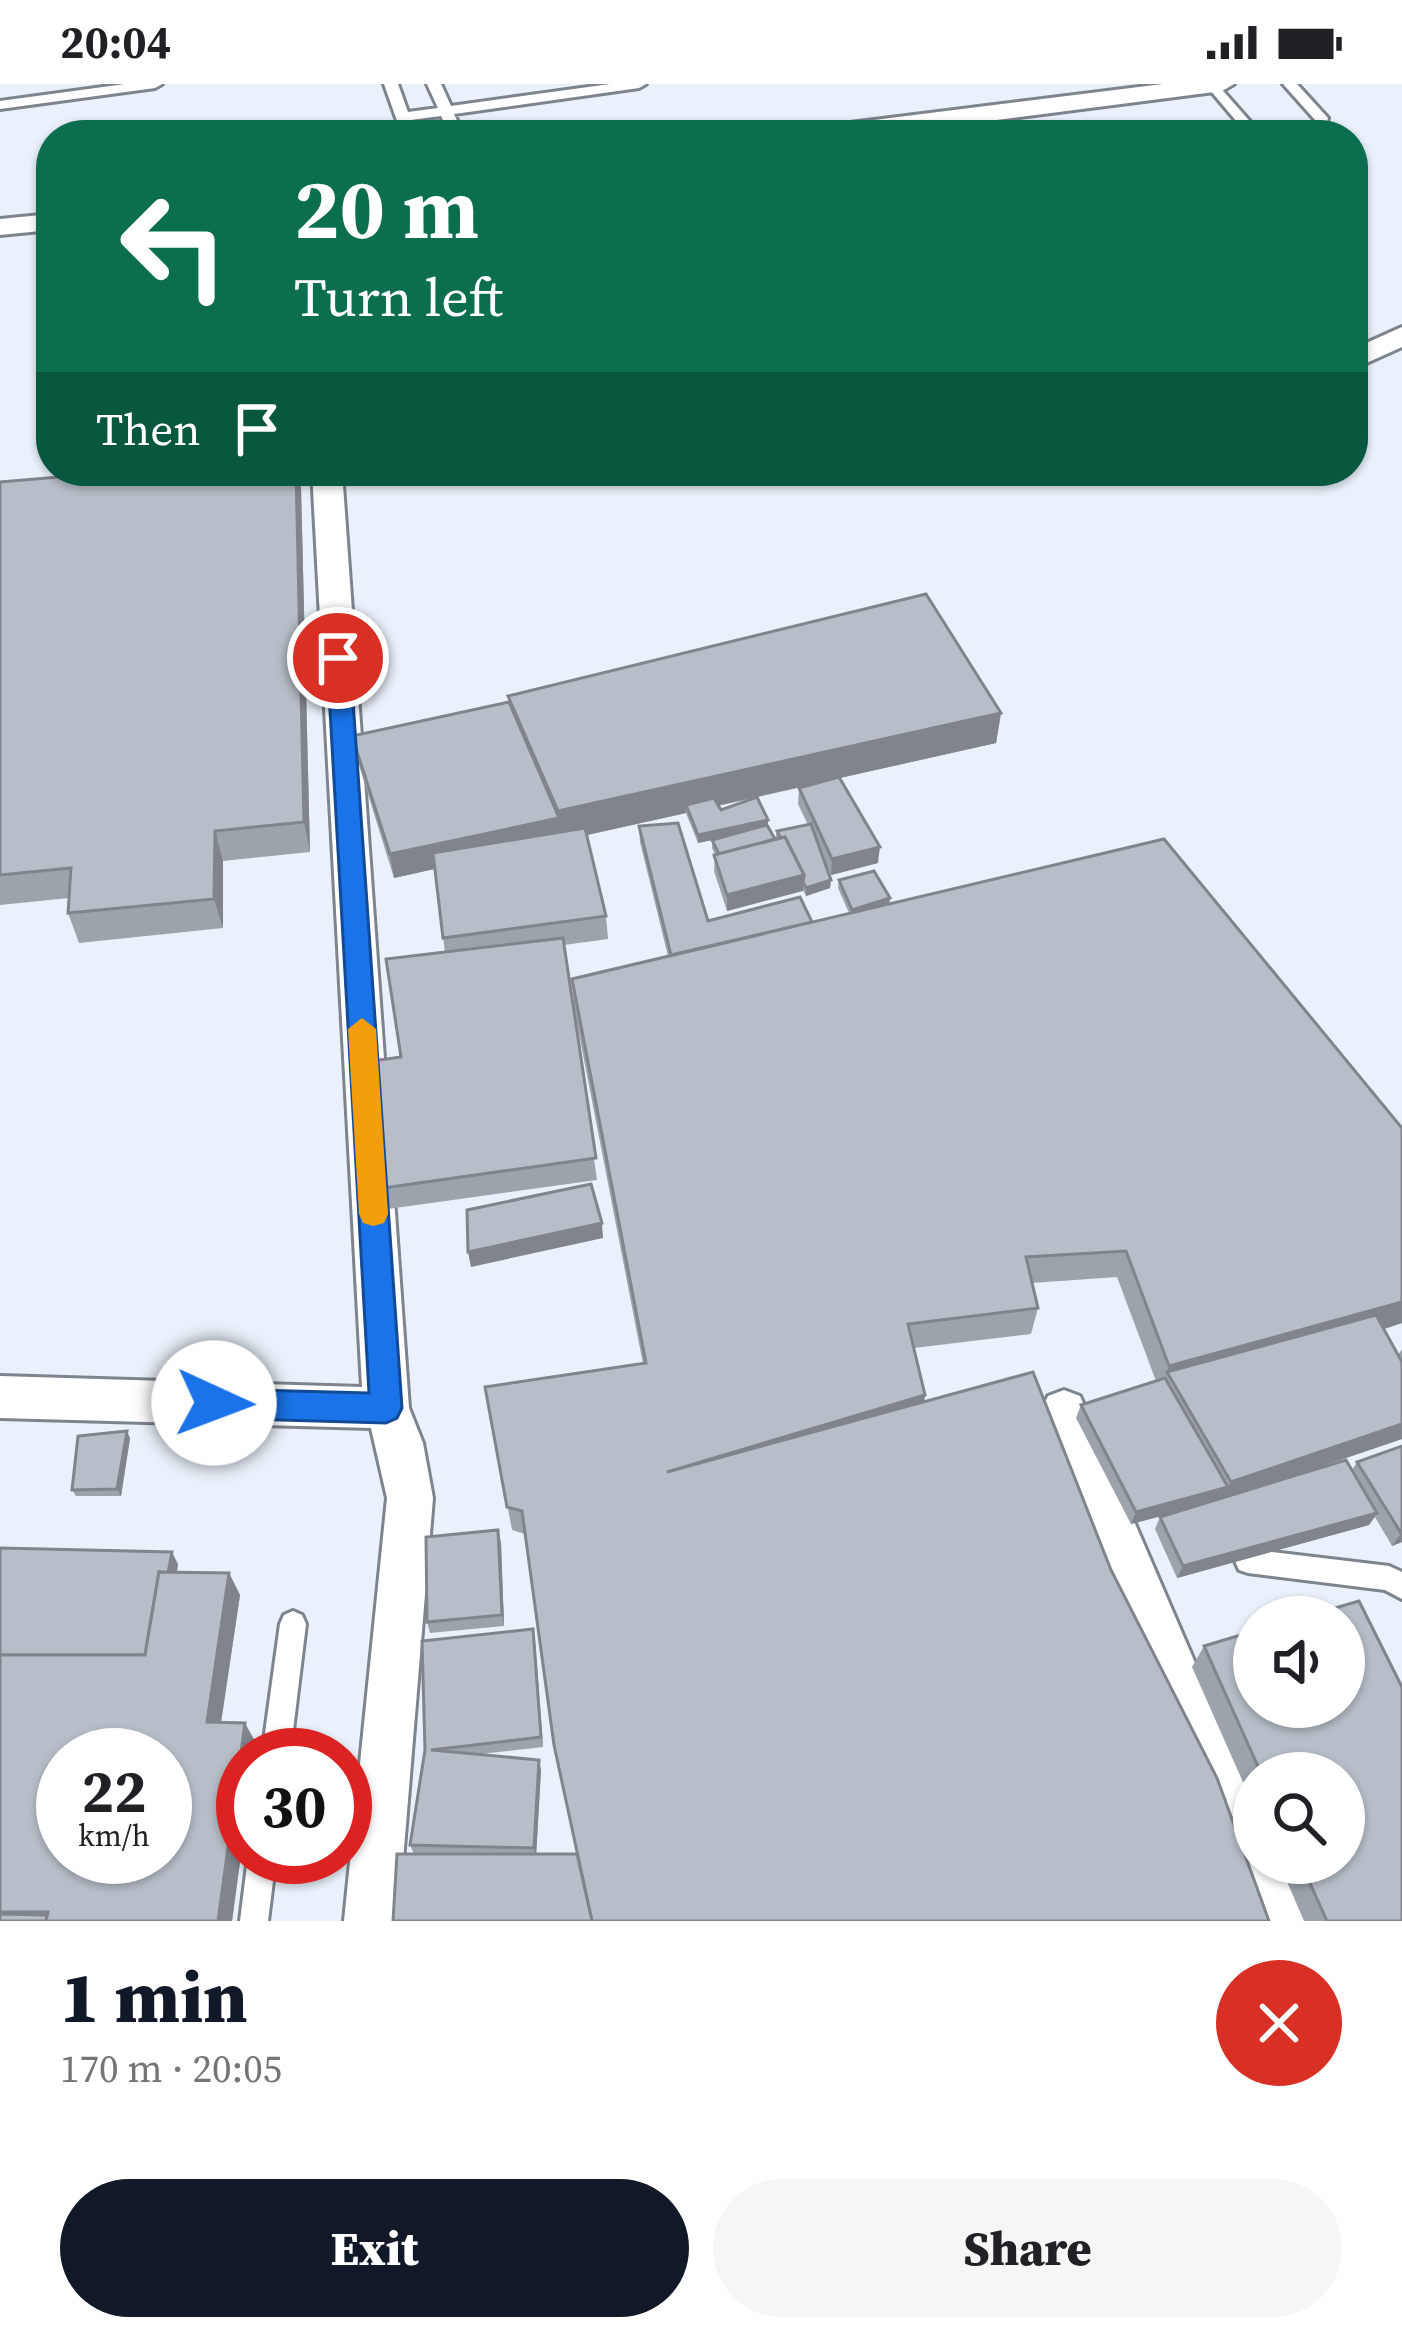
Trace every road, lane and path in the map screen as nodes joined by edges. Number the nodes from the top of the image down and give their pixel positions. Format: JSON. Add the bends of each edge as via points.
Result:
{"nodes":[{"id":1,"x":155,"y":84,"type":"edge"},
{"id":2,"x":391,"y":84,"type":"edge"},
{"id":3,"x":434,"y":84,"type":"edge"},
{"id":4,"x":639,"y":84,"type":"edge"},
{"id":5,"x":1222,"y":84,"type":"edge"},
{"id":6,"x":1290,"y":84,"type":"edge"},
{"id":7,"x":1211,"y":86,"type":"edge"},
{"id":8,"x":0,"y":105,"type":"edge"},
{"id":9,"x":446,"y":112,"type":"junction"},
{"id":10,"x":403,"y":117,"type":"junction"},
{"id":11,"x":404,"y":120,"type":"edge"},
{"id":12,"x":450,"y":120,"type":"edge"},
{"id":13,"x":938,"y":120,"type":"edge"},
{"id":14,"x":1242,"y":120,"type":"edge"},
{"id":15,"x":1322,"y":120,"type":"edge"},
{"id":16,"x":36,"y":223,"type":"edge"},
{"id":17,"x":0,"y":227,"type":"edge"},
{"id":18,"x":1402,"y":336,"type":"edge"},
{"id":19,"x":1368,"y":353,"type":"edge"},
{"id":20,"x":328,"y":486,"type":"edge"},
{"id":21,"x":0,"y":1396,"type":"edge"},
{"id":22,"x":386,"y":1408,"type":"junction"},
{"id":23,"x":1064,"y":1411,"type":"dead end"},
{"id":24,"x":1248,"y":1562,"type":"edge"},
{"id":25,"x":1402,"y":1586,"type":"edge"},
{"id":26,"x":293,"y":1624,"type":"dead end"},
{"id":27,"x":280,"y":1728,"type":"edge"},
{"id":28,"x":1233,"y":1812,"type":"edge"},
{"id":29,"x":259,"y":1884,"type":"edge"},
{"id":30,"x":1263,"y":1884,"type":"edge"},
{"id":31,"x":254,"y":1921,"type":"edge"},
{"id":32,"x":371,"y":1921,"type":"edge"},
{"id":33,"x":1279,"y":1921,"type":"edge"}],
"edges":[{"from":1,"to":8,"type":"lane"},
{"from":2,"to":10,"type":"lane"},
{"from":3,"to":9,"type":"lane"},
{"from":4,"to":9,"type":"lane"},
{"from":5,"to":7,"type":"street"},
{"from":6,"to":15,"type":"lane"},
{"from":7,"to":13,"type":"street"},
{"from":7,"to":14,"type":"lane"},
{"from":9,"to":10,"type":"lane"},
{"from":9,"to":12,"type":"lane"},
{"from":10,"to":11,"type":"lane"},
{"from":16,"to":17,"type":"street"},
{"from":18,"to":19,"type":"street"},
{"from":20,"to":22,"type":"street"},
{"from":21,"to":22,"type":"street"},
{"from":22,"to":32,"type":"street","via":[[410,1498]]},
{"from":23,"to":28,"type":"street"},
{"from":24,"to":25,"type":"lane"},
{"from":26,"to":27,"type":"lane"},
{"from":29,"to":31,"type":"lane"},
{"from":30,"to":33,"type":"street"}]}
